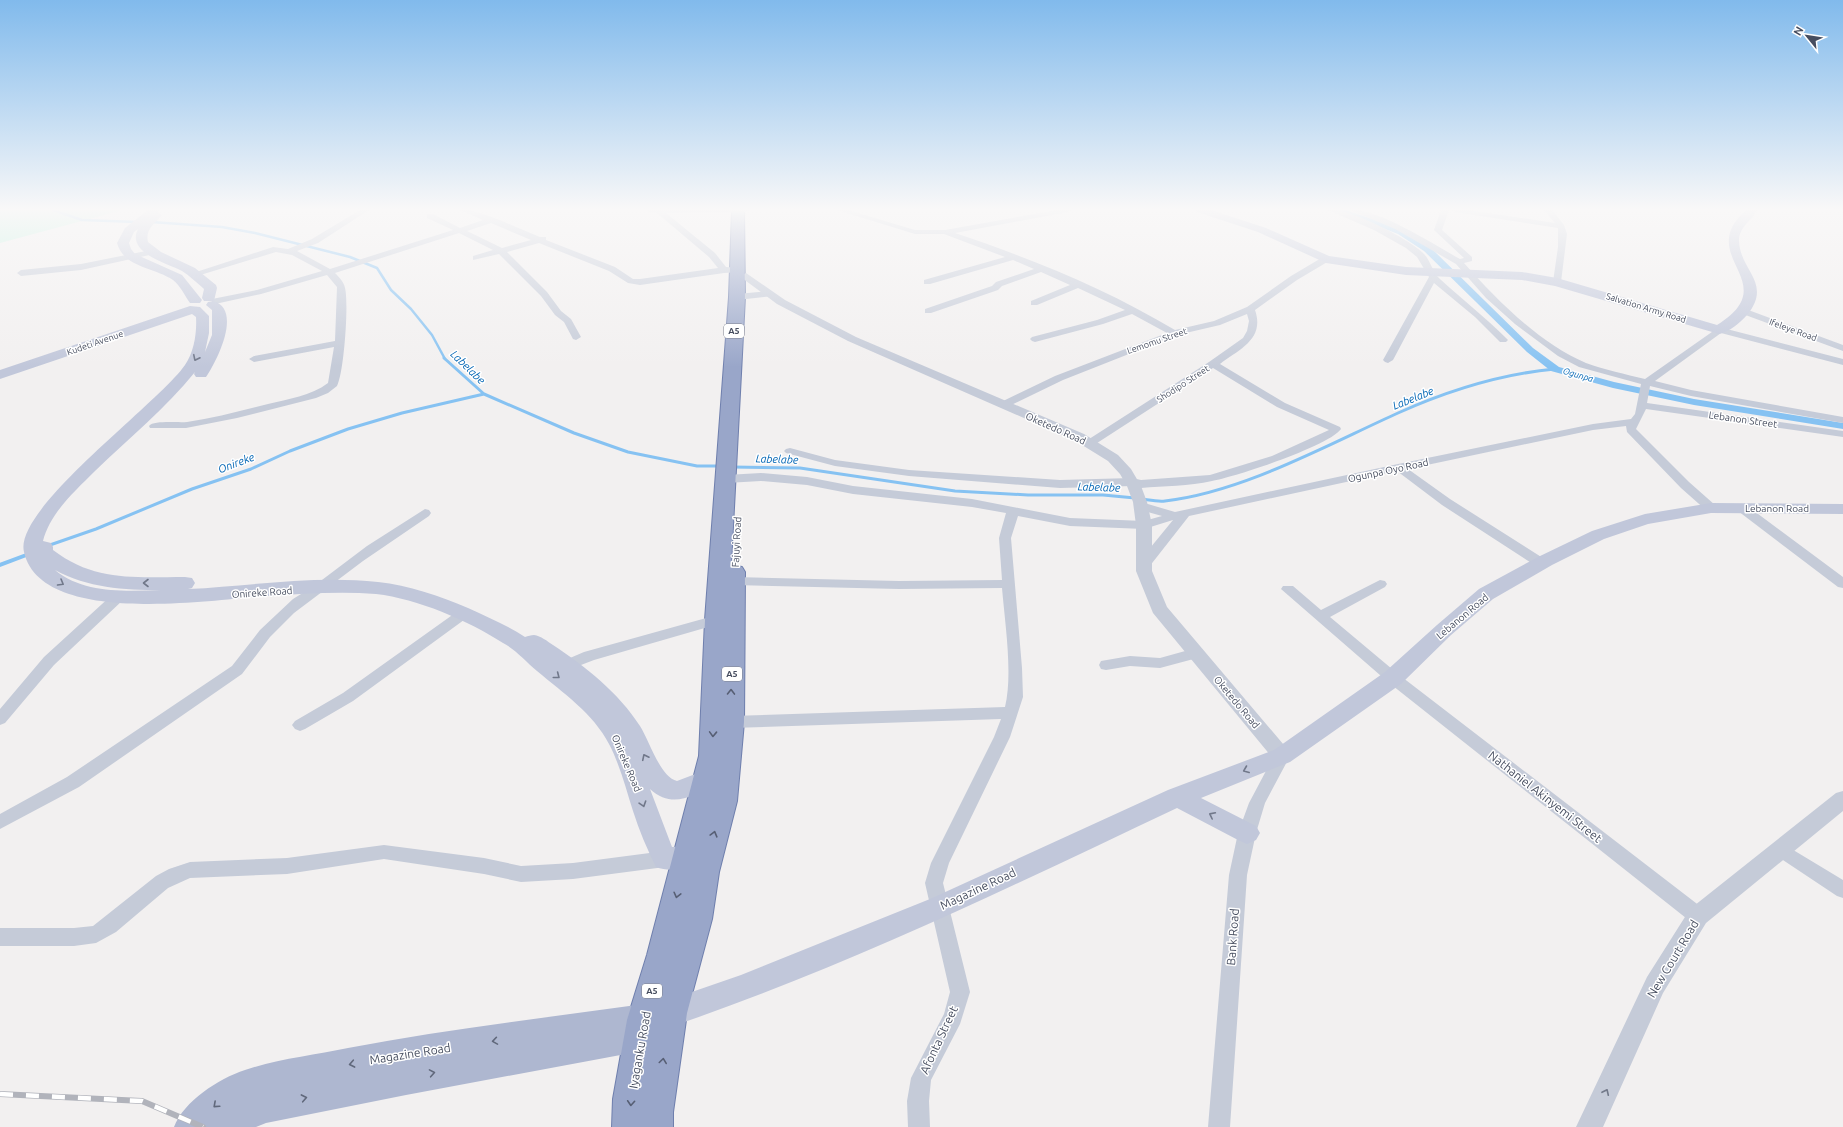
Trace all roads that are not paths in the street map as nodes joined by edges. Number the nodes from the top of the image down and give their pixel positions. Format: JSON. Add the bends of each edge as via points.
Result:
{"nodes":[{"id":1,"x":100,"y":263,"type":"edge"},
{"id":2,"x":144,"y":263,"type":"edge"},
{"id":3,"x":175,"y":263,"type":"edge"},
{"id":4,"x":231,"y":263,"type":"edge"},
{"id":5,"x":314,"y":263,"type":"edge"},
{"id":6,"x":357,"y":263,"type":"edge"},
{"id":7,"x":513,"y":263,"type":"edge"},
{"id":8,"x":597,"y":263,"type":"edge"},
{"id":9,"x":723,"y":263,"type":"edge"},
{"id":10,"x":736,"y":263,"type":"edge"},
{"id":11,"x":738,"y":263,"type":"edge"},
{"id":12,"x":995,"y":263,"type":"edge"},
{"id":13,"x":1027,"y":263,"type":"edge"},
{"id":14,"x":1320,"y":263,"type":"edge"},
{"id":15,"x":1345,"y":263,"type":"edge"},
{"id":16,"x":1426,"y":263,"type":"edge"},
{"id":17,"x":1453,"y":263,"type":"edge"},
{"id":18,"x":1467,"y":263,"type":"edge"},
{"id":19,"x":1560,"y":263,"type":"edge"},
{"id":20,"x":1741,"y":263,"type":"edge"},
{"id":21,"x":1042,"y":269,"type":"junction"},
{"id":22,"x":1464,"y":270,"type":"junction"},
{"id":23,"x":329,"y":272,"type":"junction"},
{"id":24,"x":736,"y":272,"type":"junction"},
{"id":25,"x":21,"y":273,"type":"dead end"},
{"id":26,"x":194,"y":274,"type":"junction"},
{"id":27,"x":1434,"y":274,"type":"junction"},
{"id":28,"x":927,"y":282,"type":"dead end"},
{"id":29,"x":1557,"y":282,"type":"junction"},
{"id":30,"x":1077,"y":285,"type":"junction"},
{"id":31,"x":769,"y":294,"type":"junction"},
{"id":32,"x":741,"y":296,"type":"junction"},
{"id":33,"x":212,"y":301,"type":"junction"},
{"id":34,"x":1034,"y":303,"type":"dead end"},
{"id":35,"x":191,"y":306,"type":"junction"},
{"id":36,"x":1250,"y":309,"type":"junction"},
{"id":37,"x":1134,"y":310,"type":"junction"},
{"id":38,"x":928,"y":311,"type":"dead end"},
{"id":39,"x":1743,"y":311,"type":"junction"},
{"id":40,"x":1719,"y":330,"type":"junction"},
{"id":41,"x":1174,"y":333,"type":"junction"},
{"id":42,"x":576,"y":337,"type":"dead end"},
{"id":43,"x":1035,"y":339,"type":"dead end"},
{"id":44,"x":1503,"y":340,"type":"dead end"},
{"id":45,"x":340,"y":343,"type":"junction"},
{"id":46,"x":1843,"y":348,"type":"edge"},
{"id":47,"x":254,"y":359,"type":"dead end"},
{"id":48,"x":1388,"y":360,"type":"dead end"},
{"id":49,"x":1843,"y":362,"type":"edge"},
{"id":50,"x":1213,"y":364,"type":"junction"},
{"id":51,"x":0,"y":369,"type":"edge"},
{"id":52,"x":0,"y":375,"type":"edge"},
{"id":53,"x":1646,"y":385,"type":"junction"},
{"id":54,"x":1643,"y":403,"type":"junction"},
{"id":55,"x":1003,"y":405,"type":"junction"},
{"id":56,"x":1843,"y":420,"type":"edge"},
{"id":57,"x":1634,"y":422,"type":"junction"},
{"id":58,"x":154,"y":426,"type":"junction"},
{"id":59,"x":1843,"y":434,"type":"edge"},
{"id":60,"x":1090,"y":443,"type":"junction"},
{"id":61,"x":790,"y":451,"type":"dead end"},
{"id":62,"x":733,"y":467,"type":"junction"},
{"id":63,"x":1398,"y":468,"type":"junction"},
{"id":64,"x":88,"y":475,"type":"junction"},
{"id":65,"x":1137,"y":494,"type":"junction"},
{"id":66,"x":1712,"y":508,"type":"junction"},
{"id":67,"x":1742,"y":508,"type":"junction"},
{"id":68,"x":1843,"y":508,"type":"edge"},
{"id":69,"x":1013,"y":510,"type":"junction"},
{"id":70,"x":425,"y":513,"type":"dead end"},
{"id":71,"x":1180,"y":514,"type":"junction"},
{"id":72,"x":1144,"y":524,"type":"junction"},
{"id":73,"x":38,"y":549,"type":"junction"},
{"id":74,"x":1541,"y":563,"type":"junction"},
{"id":75,"x":1144,"y":564,"type":"junction"},
{"id":76,"x":734,"y":581,"type":"junction"},
{"id":77,"x":325,"y":583,"type":"junction"},
{"id":78,"x":1008,"y":584,"type":"junction"},
{"id":79,"x":1380,"y":584,"type":"dead end"},
{"id":80,"x":1843,"y":584,"type":"edge"},
{"id":81,"x":1288,"y":589,"type":"dead end"},
{"id":82,"x":118,"y":597,"type":"junction"},
{"id":83,"x":463,"y":614,"type":"junction"},
{"id":84,"x":1320,"y":616,"type":"junction"},
{"id":85,"x":717,"y":620,"type":"junction"},
{"id":86,"x":1196,"y":653,"type":"junction"},
{"id":87,"x":568,"y":665,"type":"junction"},
{"id":88,"x":1106,"y":666,"type":"dead end"},
{"id":89,"x":1393,"y":678,"type":"junction"},
{"id":90,"x":1011,"y":714,"type":"junction"},
{"id":91,"x":0,"y":719,"type":"edge"},
{"id":92,"x":731,"y":722,"type":"junction"},
{"id":93,"x":300,"y":724,"type":"dead end"},
{"id":94,"x":1282,"y":756,"type":"junction"},
{"id":95,"x":706,"y":780,"type":"junction"},
{"id":96,"x":1178,"y":797,"type":"junction"},
{"id":97,"x":1843,"y":799,"type":"edge"},
{"id":98,"x":0,"y":822,"type":"edge"},
{"id":99,"x":1247,"y":833,"type":"junction"},
{"id":100,"x":1780,"y":849,"type":"junction"},
{"id":101,"x":685,"y":863,"type":"junction"},
{"id":102,"x":1843,"y":890,"type":"edge"},
{"id":103,"x":939,"y":908,"type":"junction"},
{"id":104,"x":1698,"y":916,"type":"junction"},
{"id":105,"x":0,"y":937,"type":"edge"},
{"id":106,"x":652,"y":1023,"type":"junction"},
{"id":107,"x":255,"y":1096,"type":"junction"},
{"id":108,"x":191,"y":1127,"type":"edge"},
{"id":109,"x":231,"y":1127,"type":"edge"},
{"id":110,"x":630,"y":1127,"type":"edge"},
{"id":111,"x":656,"y":1127,"type":"edge"},
{"id":112,"x":919,"y":1127,"type":"edge"},
{"id":113,"x":1219,"y":1127,"type":"edge"},
{"id":114,"x":1589,"y":1127,"type":"edge"}],
"edges":[{"from":1,"to":25,"type":"street"},
{"from":2,"to":35,"type":"main road","via":[[178,278]]},
{"from":3,"to":26,"type":"main road"},
{"from":4,"to":26,"type":"street"},
{"from":5,"to":23,"type":"street"},
{"from":6,"to":23,"type":"street"},
{"from":7,"to":42,"type":"street","via":[[568,321]]},
{"from":8,"to":24,"type":"street","via":[[635,282]]},
{"from":9,"to":24,"type":"street"},
{"from":10,"to":24,"type":"highway","name":"Fajuyi Road","number":"A5"},
{"from":11,"to":24,"type":"highway","name":"Fajuyi Road","number":"A5"},
{"from":12,"to":28,"type":"street"},
{"from":13,"to":21,"type":"street"},
{"from":14,"to":36,"type":"street","name":"Lemomu Street"},
{"from":15,"to":27,"type":"main road","name":"Salvation Army Road"},
{"from":16,"to":27,"type":"street"},
{"from":17,"to":22,"type":"street"},
{"from":18,"to":22,"type":"street"},
{"from":19,"to":29,"type":"street"},
{"from":20,"to":39,"type":"main road","via":[[1752,290]]},
{"from":21,"to":30,"type":"street"},
{"from":21,"to":38,"type":"street"},
{"from":22,"to":27,"type":"main road","name":"Salvation Army Road"},
{"from":22,"to":29,"type":"main road","name":"Salvation Army Road"},
{"from":22,"to":53,"type":"street","via":[[1502,309],[1561,354],[1583,365]]},
{"from":23,"to":33,"type":"street","via":[[258,292]]},
{"from":23,"to":45,"type":"street","via":[[341,287]]},
{"from":24,"to":31,"type":"street","name":"Oketedo Road"},
{"from":24,"to":32,"type":"highway","name":"Fajuyi Road","number":"A5"},
{"from":26,"to":33,"type":"main road","via":[[211,288]]},
{"from":27,"to":44,"type":"street"},
{"from":27,"to":48,"type":"street"},
{"from":29,"to":40,"type":"main road","name":"Salvation Army Road"},
{"from":30,"to":34,"type":"street"},
{"from":30,"to":37,"type":"street"},
{"from":31,"to":32,"type":"street"},
{"from":31,"to":55,"type":"street","name":"Oketedo Road","via":[[852,339]]},
{"from":32,"to":62,"type":"highway","name":"Fajuyi Road","number":"A5"},
{"from":33,"to":35,"type":"main road"},
{"from":33,"to":58,"type":"main road","via":[[218,308],[220,318],[216,348],[198,379]]},
{"from":35,"to":51,"type":"main road","name":"Kudeti Avenue"},
{"from":35,"to":52,"type":"main road","name":"Kudeti Avenue"},
{"from":35,"to":64,"type":"main road","one_way":true,"via":[[202,316],[203,321],[201,348],[191,367],[175,388]]},
{"from":36,"to":41,"type":"street","name":"Lemomu Street","via":[[1217,324]]},
{"from":36,"to":50,"type":"street","name":"Shodipo Street","via":[[1254,321],[1252,331],[1246,340]]},
{"from":37,"to":41,"type":"street"},
{"from":37,"to":43,"type":"street"},
{"from":39,"to":40,"type":"main road"},
{"from":39,"to":46,"type":"street","name":"Ifeleye Road"},
{"from":40,"to":49,"type":"street"},
{"from":40,"to":53,"type":"street"},
{"from":41,"to":55,"type":"street","name":"Lemomu Street","via":[[1059,378]]},
{"from":45,"to":47,"type":"street"},
{"from":45,"to":58,"type":"street","via":[[333,384],[324,391],[186,425]]},
{"from":50,"to":60,"type":"street","name":"Shodipo Street"},
{"from":50,"to":65,"type":"street","via":[[1281,405],[1336,429],[1276,458],[1211,478],[1140,484]]},
{"from":53,"to":54,"type":"street"},
{"from":53,"to":56,"type":"street"},
{"from":54,"to":57,"type":"street"},
{"from":54,"to":59,"type":"street","name":"Lebanon Street"},
{"from":55,"to":60,"type":"street","name":"Oketedo Road"},
{"from":57,"to":63,"type":"street","name":"Ogunpa Oyo Road","via":[[1593,427]]},
{"from":57,"to":66,"type":"street","via":[[1631,427],[1633,433],[1684,485]]},
{"from":58,"to":64,"type":"main road"},
{"from":60,"to":65,"type":"street","name":"Oketedo Road","via":[[1113,458]]},
{"from":61,"to":65,"type":"street","via":[[835,463],[909,473],[1060,484]]},
{"from":62,"to":69,"type":"street","name":"Ogunpa Oyo Road","via":[[761,477],[807,481],[853,490]]},
{"from":62,"to":76,"type":"highway","name":"Fajuyi Road","number":"A5"},
{"from":62,"to":85,"type":"highway","name":"Fajuyi Road","number":"A5"},
{"from":63,"to":71,"type":"street","name":"Ogunpa Oyo Road"},
{"from":63,"to":74,"type":"street"},
{"from":64,"to":73,"type":"main road"},
{"from":65,"to":71,"type":"street"},
{"from":65,"to":72,"type":"street","name":"Oketedo Road"},
{"from":66,"to":67,"type":"main road","name":"Lebanon Road"},
{"from":66,"to":74,"type":"main road","name":"Lebanon Road","via":[[1645,519],[1598,535]]},
{"from":67,"to":68,"type":"main road","name":"Lebanon Road"},
{"from":67,"to":80,"type":"street"},
{"from":69,"to":72,"type":"street","name":"Ogunpa Oyo Road","via":[[1070,522]]},
{"from":69,"to":78,"type":"street","name":"Afonta Street","via":[[1005,538]]},
{"from":70,"to":77,"type":"street","via":[[348,564]]},
{"from":71,"to":72,"type":"street","name":"Ogunpa Oyo Road"},
{"from":71,"to":75,"type":"street"},
{"from":72,"to":75,"type":"street","name":"Oketedo Road"},
{"from":77,"to":73,"type":"main road","name":"Onireke Road","one_way":true,"via":[[116,584],[76,575],[56,564]]},
{"from":73,"to":82,"type":"main road","name":"Onireke Road","one_way":true,"via":[[52,578],[71,589]]},
{"from":74,"to":89,"type":"main road","name":"Lebanon Road","via":[[1486,594]]},
{"from":75,"to":86,"type":"street","name":"Oketedo Road","via":[[1150,590],[1159,610]]},
{"from":76,"to":78,"type":"street","via":[[899,585]]},
{"from":92,"to":76,"type":"highway","name":"Fajuyi Road","number":"A5","one_way":true},
{"from":77,"to":82,"type":"main road","name":"Onireke Road","via":[[216,595]]},
{"from":77,"to":83,"type":"main road","name":"Onireke Road","via":[[396,591],[440,603]]},
{"from":77,"to":87,"type":"main road","name":"Onireke Road","via":[[342,577],[377,580],[447,596],[488,614]]},
{"from":77,"to":98,"type":"street","via":[[298,601],[276,621],[251,649],[237,670],[73,782]]},
{"from":78,"to":90,"type":"street","name":"Afonta Street","via":[[1015,668],[1015,697]]},
{"from":79,"to":84,"type":"street"},
{"from":81,"to":84,"type":"street","name":"Nathaniel Akinyemi Street"},
{"from":82,"to":91,"type":"street","via":[[49,661]]},
{"from":83,"to":93,"type":"street","via":[[348,697]]},
{"from":83,"to":101,"type":"main road","name":"Onireke Road","one_way":true,"via":[[517,642],[581,694],[602,717],[614,732],[626,757],[648,819]]},
{"from":84,"to":89,"type":"street","name":"Nathaniel Akinyemi Street"},
{"from":85,"to":87,"type":"street","via":[[589,656]]},
{"from":85,"to":95,"type":"highway","name":"Fajuyi Road","number":"A5","one_way":true,"via":[[712,756]]},
{"from":86,"to":88,"type":"street","via":[[1160,664],[1130,661]]},
{"from":86,"to":94,"type":"street","name":"Oketedo Road"},
{"from":95,"to":87,"type":"main road","name":"Onireke Road","one_way":true,"via":[[677,791],[666,788],[656,780],[632,732],[613,706]]},
{"from":89,"to":94,"type":"main road","name":"Lebanon Road"},
{"from":89,"to":104,"type":"street","name":"Nathaniel Akinyemi Street"},
{"from":90,"to":92,"type":"street"},
{"from":90,"to":103,"type":"street","name":"Afonta Street","via":[[940,863],[934,883]]},
{"from":101,"to":92,"type":"highway","name":"Fajuyi Road","number":"A5","one_way":true,"via":[[723,800]]},
{"from":94,"to":96,"type":"main road","name":"Magazine Road","one_way":true},
{"from":94,"to":99,"type":"street","name":"Bank Road","via":[[1257,803]]},
{"from":95,"to":101,"type":"highway","name":"Fajuyi Road","number":"A5"},
{"from":99,"to":96,"type":"main road","one_way":true},
{"from":96,"to":103,"type":"main road","name":"Magazine Road"},
{"from":97,"to":100,"type":"street","name":"New Court Road"},
{"from":99,"to":113,"type":"street","name":"Bank Road","via":[[1238,875]]},
{"from":100,"to":102,"type":"street"},
{"from":100,"to":104,"type":"street","name":"New Court Road"},
{"from":101,"to":105,"type":"street","via":[[521,874],[484,866],[384,852],[287,866],[190,870],[162,882],[96,934],[74,937]]},
{"from":101,"to":106,"type":"highway","name":"Iyaganku Road","number":"A5","via":[[696,919]]},
{"from":103,"to":106,"type":"main road","name":"Magazine Road"},
{"from":103,"to":112,"type":"street","name":"Afonta Street","via":[[960,992],[953,1017],[922,1078],[918,1101]]},
{"from":114,"to":104,"type":"street","name":"New Court Road","one_way":true,"via":[[1655,985]]},
{"from":106,"to":107,"type":"main road","name":"Magazine Road","via":[[413,1076]]},
{"from":106,"to":110,"type":"highway","name":"Iyaganku Road","number":"A5","one_way":true,"via":[[631,1100]]},
{"from":111,"to":106,"type":"highway","name":"Iyaganku Road","number":"A5","one_way":true},
{"from":107,"to":108,"type":"main road","name":"Magazine Road","one_way":true,"via":[[226,1096]]},
{"from":107,"to":109,"type":"main road","name":"Magazine Road","via":[[246,1113]]}]}
